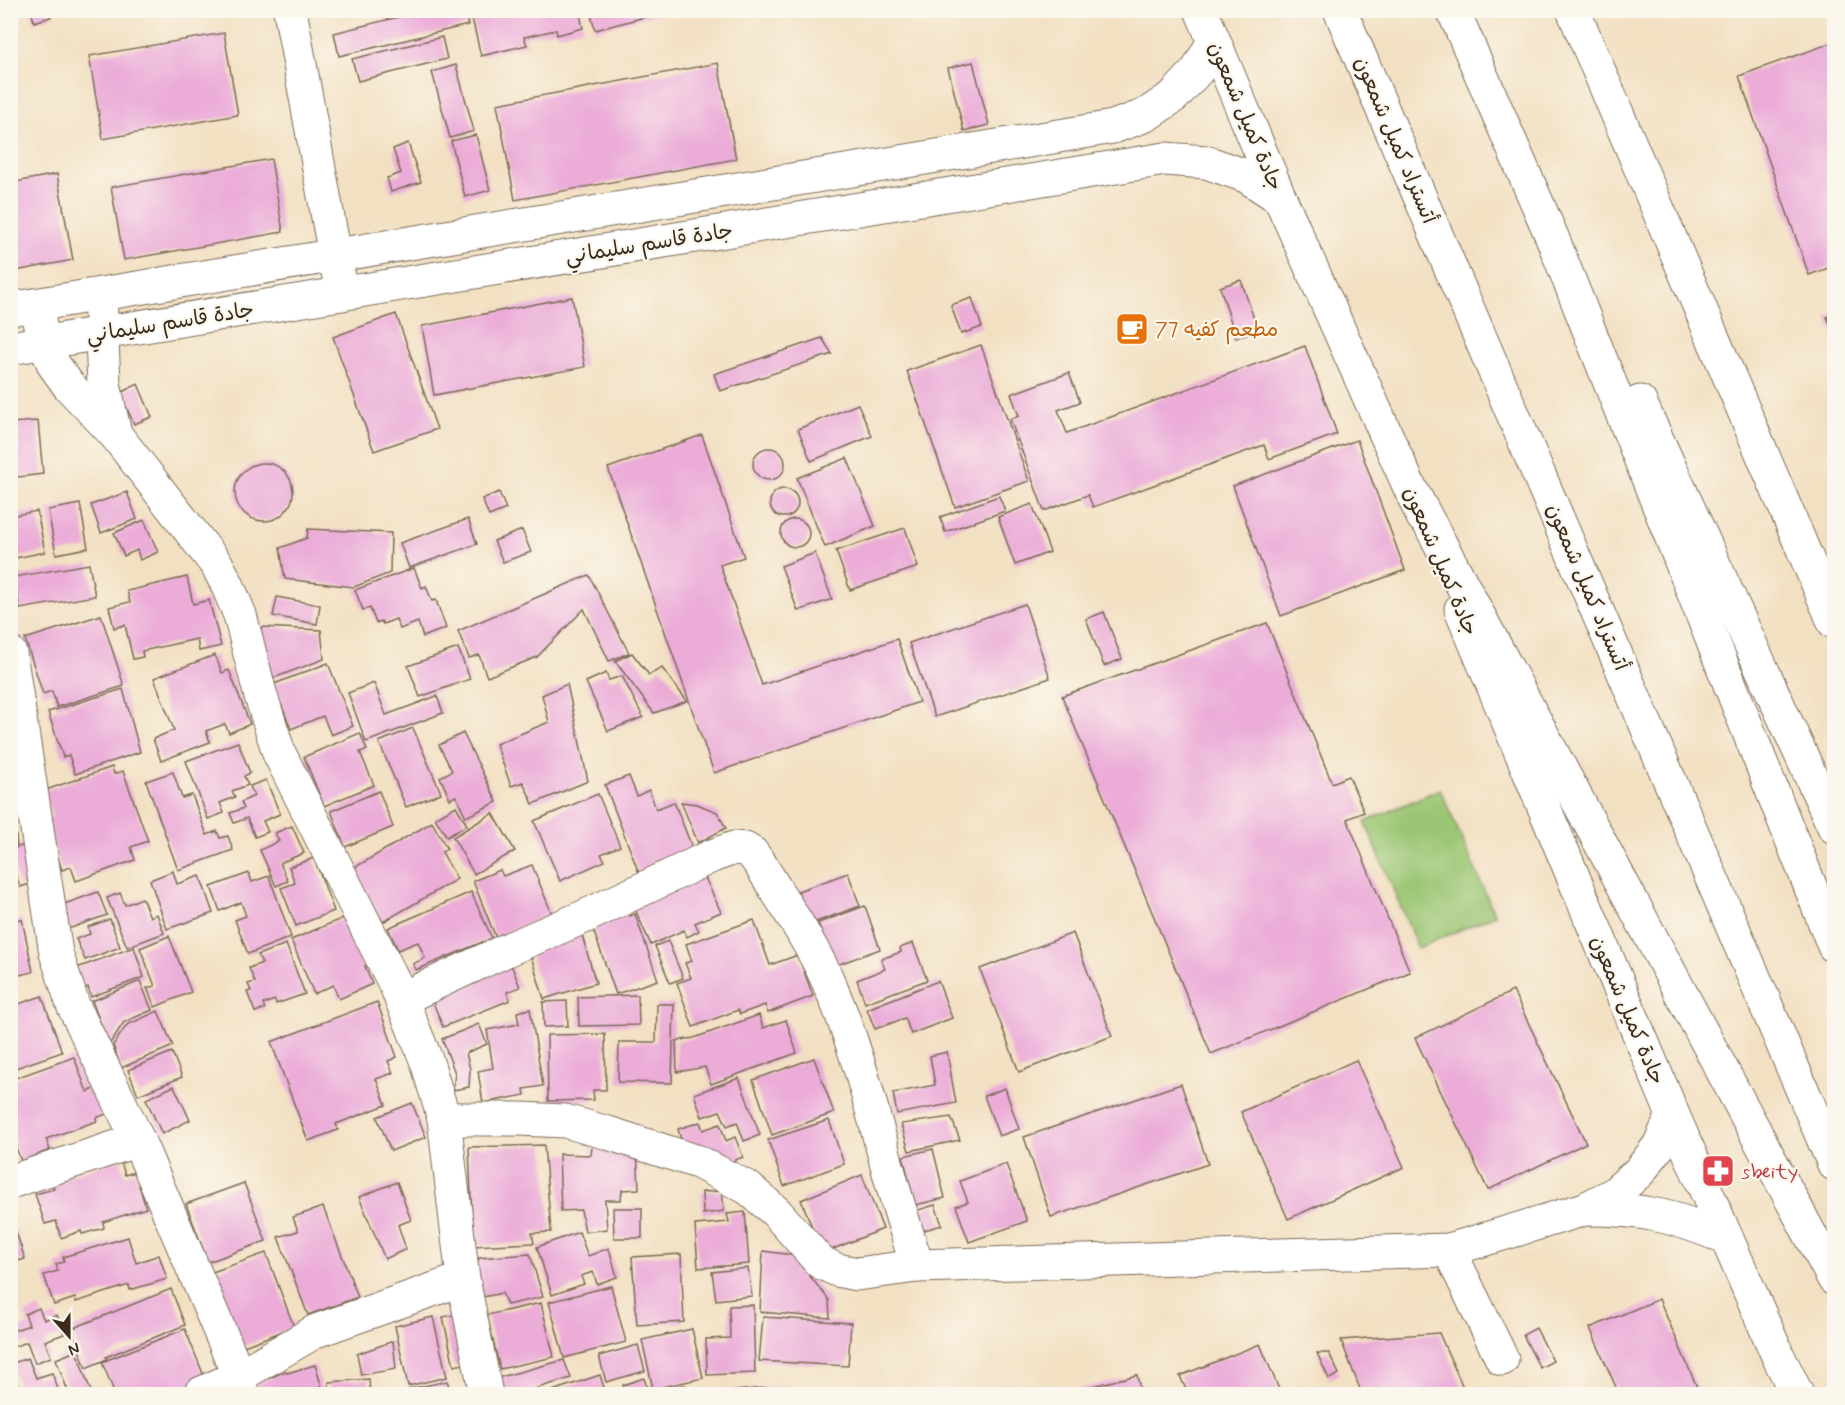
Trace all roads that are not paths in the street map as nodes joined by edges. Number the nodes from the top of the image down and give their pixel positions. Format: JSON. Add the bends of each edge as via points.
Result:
{"nodes":[{"id":1,"x":290,"y":10,"type":"edge"},
{"id":2,"x":1201,"y":10,"type":"edge"},
{"id":3,"x":1340,"y":10,"type":"edge"},
{"id":4,"x":1453,"y":10,"type":"edge"},
{"id":5,"x":1573,"y":10,"type":"edge"},
{"id":6,"x":1214,"y":41,"type":"junction"},
{"id":7,"x":997,"y":148,"type":"junction"},
{"id":8,"x":964,"y":152,"type":"junction"},
{"id":9,"x":1007,"y":184,"type":"junction"},
{"id":10,"x":968,"y":190,"type":"junction"},
{"id":11,"x":1280,"y":198,"type":"junction"},
{"id":12,"x":1552,"y":237,"type":"junction"},
{"id":13,"x":335,"y":256,"type":"junction"},
{"id":14,"x":342,"y":294,"type":"junction"},
{"id":15,"x":100,"y":295,"type":"junction"},
{"id":16,"x":23,"y":307,"type":"edge"},
{"id":17,"x":102,"y":333,"type":"junction"},
{"id":18,"x":44,"y":342,"type":"junction"},
{"id":19,"x":10,"y":348,"type":"edge"},
{"id":20,"x":115,"y":434,"type":"junction"},
{"id":21,"x":1412,"y":491,"type":"junction"},
{"id":22,"x":1834,"y":622,"type":"edge"},
{"id":23,"x":10,"y":653,"type":"edge"},
{"id":24,"x":1834,"y":827,"type":"edge"},
{"id":25,"x":1834,"y":946,"type":"edge"},
{"id":26,"x":401,"y":999,"type":"junction"},
{"id":27,"x":1673,"y":1116,"type":"junction"},
{"id":28,"x":444,"y":1119,"type":"junction"},
{"id":29,"x":138,"y":1140,"type":"junction"},
{"id":30,"x":1834,"y":1164,"type":"edge"},
{"id":31,"x":10,"y":1182,"type":"edge"},
{"id":32,"x":1585,"y":1209,"type":"junction"},
{"id":33,"x":1726,"y":1238,"type":"junction"},
{"id":34,"x":1449,"y":1250,"type":"junction"},
{"id":35,"x":917,"y":1266,"type":"junction"},
{"id":36,"x":463,"y":1279,"type":"junction"},
{"id":37,"x":1834,"y":1280,"type":"edge"},
{"id":38,"x":1502,"y":1359,"type":"dead end"},
{"id":39,"x":240,"y":1385,"type":"edge"},
{"id":40,"x":200,"y":1395,"type":"edge"},
{"id":41,"x":486,"y":1395,"type":"edge"},
{"id":42,"x":1797,"y":1395,"type":"edge"}],
"edges":[{"from":1,"to":13,"type":"main road"},
{"from":2,"to":6,"type":"main road","name":"جادة كميل شمعون"},
{"from":3,"to":30,"type":"main road","name":"أتستراد كميل شمعون"},
{"from":4,"to":12,"type":"main road"},
{"from":5,"to":22,"type":"main road"},
{"from":6,"to":7,"type":"main road","name":"جادة قاسم سليماني","via":[[1197,71],[1174,96],[1146,115],[1113,127]]},
{"from":6,"to":11,"type":"main road","name":"جادة كميل شمعون"},
{"from":7,"to":8,"type":"main road","name":"جادة قاسم سليماني"},
{"from":7,"to":9,"type":"main road","via":[[1010,164]]},
{"from":8,"to":10,"type":"main road","via":[[957,172]]},
{"from":8,"to":13,"type":"main road","name":"جادة قاسم سليماني"},
{"from":9,"to":10,"type":"main road","name":"جادة قاسم سليماني"},
{"from":9,"to":11,"type":"main road","name":"جادة قاسم سليماني","via":[[1165,159],[1206,162],[1246,176]]},
{"from":10,"to":14,"type":"main road","name":"جادة قاسم سليماني"},
{"from":11,"to":21,"type":"main road","name":"جادة كميل شمعون"},
{"from":12,"to":24,"type":"main road","via":[[1603,322]]},
{"from":12,"to":25,"type":"main road"},
{"from":13,"to":14,"type":"main road"},
{"from":13,"to":15,"type":"main road","name":"جادة قاسم سليماني"},
{"from":14,"to":17,"type":"main road","name":"جادة قاسم سليماني"},
{"from":15,"to":16,"type":"main road","name":"جادة قاسم سليماني"},
{"from":15,"to":17,"type":"main road"},
{"from":16,"to":18,"type":"main road"},
{"from":17,"to":18,"type":"main road","name":"جادة قاسم سليماني"},
{"from":17,"to":20,"type":"main road","via":[[104,384]]},
{"from":18,"to":19,"type":"main road","name":"جادة قاسم سليماني"},
{"from":18,"to":20,"type":"main road","via":[[69,386]]},
{"from":20,"to":26,"type":"main road","via":[[217,565],[227,584],[240,615],[279,753]]},
{"from":21,"to":27,"type":"main road","name":"جادة كميل شمعون"},
{"from":21,"to":37,"type":"main road"},
{"from":23,"to":29,"type":"main road","via":[[56,953],[73,1005]]},
{"from":26,"to":28,"type":"main road","via":[[427,1062]]},
{"from":26,"to":35,"type":"main road","via":[[712,856],[734,848],[745,849],[760,864],[828,980],[868,1096]]},
{"from":27,"to":32,"type":"main road","via":[[1659,1146],[1640,1172],[1614,1194]]},
{"from":27,"to":33,"type":"main road","name":"جادة كميل شمعون"},
{"from":28,"to":35,"type":"main road","via":[[565,1121],[608,1133],[698,1162],[748,1188],[776,1212],[820,1262],[837,1270],[857,1274]]},
{"from":28,"to":36,"type":"main road"},
{"from":29,"to":31,"type":"main road"},
{"from":29,"to":39,"type":"main road"},
{"from":32,"to":33,"type":"main road","via":[[1658,1214]]},
{"from":32,"to":34,"type":"main road"},
{"from":33,"to":42,"type":"main road","name":"جادة كميل شمعون"},
{"from":34,"to":35,"type":"main road"},
{"from":34,"to":38,"type":"main road"},
{"from":36,"to":39,"type":"main road","via":[[316,1331]]},
{"from":36,"to":41,"type":"main road"},
{"from":39,"to":40,"type":"main road"}]}
